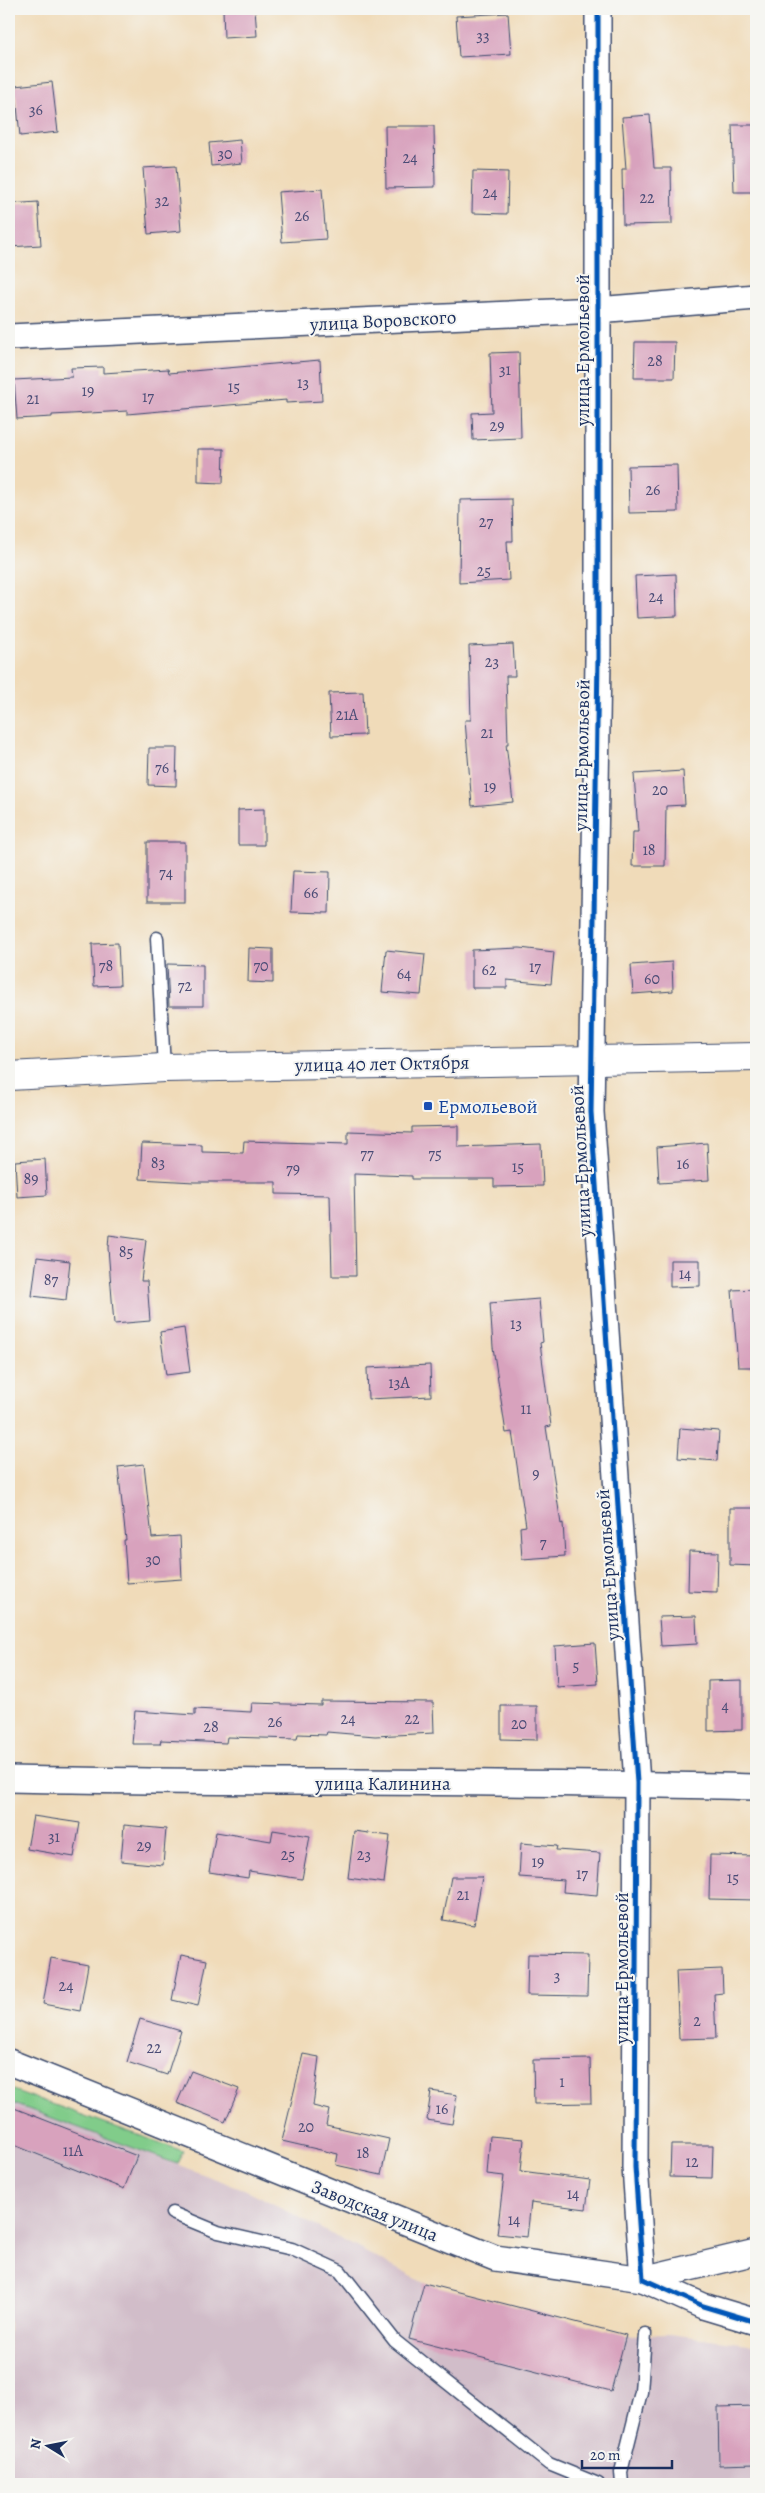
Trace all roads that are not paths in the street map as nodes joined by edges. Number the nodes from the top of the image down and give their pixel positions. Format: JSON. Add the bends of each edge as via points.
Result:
{"nodes":[{"id":1,"x":598,"y":9,"type":"edge"},
{"id":2,"x":756,"y":297,"type":"edge"},
{"id":3,"x":597,"y":310,"type":"junction"},
{"id":4,"x":9,"y":338,"type":"edge"},
{"id":5,"x":157,"y":938,"type":"dead end"},
{"id":6,"x":756,"y":1057,"type":"edge"},
{"id":7,"x":591,"y":1058,"type":"junction"},
{"id":8,"x":164,"y":1068,"type":"junction"},
{"id":9,"x":9,"y":1076,"type":"edge"},
{"id":10,"x":9,"y":1779,"type":"edge"},
{"id":11,"x":637,"y":1784,"type":"junction"},
{"id":12,"x":756,"y":1787,"type":"edge"},
{"id":13,"x":9,"y":2062,"type":"edge"},
{"id":14,"x":172,"y":2213,"type":"dead end"},
{"id":15,"x":756,"y":2252,"type":"edge"},
{"id":16,"x":643,"y":2279,"type":"junction"},
{"id":17,"x":756,"y":2322,"type":"edge"},
{"id":18,"x":645,"y":2334,"type":"dead end"},
{"id":19,"x":598,"y":2484,"type":"edge"},
{"id":20,"x":622,"y":2484,"type":"edge"}],
"edges":[{"from":1,"to":3,"type":"street","name":"улица Ермольевой"},
{"from":2,"to":3,"type":"street","name":"улица Воровского"},
{"from":3,"to":4,"type":"street","name":"улица Воровского"},
{"from":3,"to":7,"type":"street","name":"улица Ермольевой","via":[[598,658]]},
{"from":5,"to":8,"type":"lane"},
{"from":6,"to":7,"type":"street","name":"улица 40 лет Октября"},
{"from":7,"to":8,"type":"street","name":"улица 40 лет Октября"},
{"from":7,"to":11,"type":"street","name":"улица Ермольевой","via":[[592,1122]]},
{"from":8,"to":9,"type":"street","name":"улица 40 лет Октября"},
{"from":10,"to":11,"type":"street","name":"улица Калинина"},
{"from":11,"to":12,"type":"street","name":"улица Калинина"},
{"from":11,"to":16,"type":"street","name":"улица Ермольевой","via":[[635,2168]]},
{"from":13,"to":16,"type":"street","name":"Заводская улица","via":[[495,2258]]},
{"from":14,"to":19,"type":"lane","via":[[218,2232],[292,2249],[340,2271],[395,2341],[549,2464]]},
{"from":15,"to":16,"type":"street","name":"Заводская улица"},
{"from":16,"to":17,"type":"street","via":[[703,2306]]},
{"from":18,"to":20,"type":"lane","via":[[641,2392],[621,2472]]}]}
